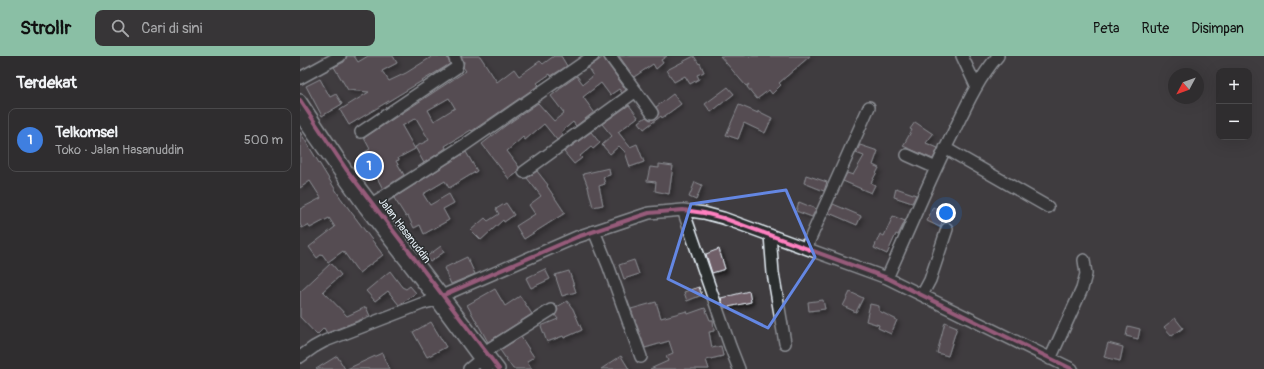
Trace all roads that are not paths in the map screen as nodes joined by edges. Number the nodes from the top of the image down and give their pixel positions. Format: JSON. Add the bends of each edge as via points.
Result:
{"nodes":[{"id":1,"x":340,"y":56,"type":"edge"},
{"id":2,"x":454,"y":56,"type":"edge"},
{"id":3,"x":593,"y":56,"type":"edge"},
{"id":4,"x":610,"y":56,"type":"edge"},
{"id":5,"x":962,"y":56,"type":"edge"},
{"id":6,"x":998,"y":56,"type":"edge"},
{"id":7,"x":300,"y":78,"type":"edge"},
{"id":8,"x":976,"y":86,"type":"junction"},
{"id":9,"x":636,"y":91,"type":"junction"},
{"id":10,"x":300,"y":100,"type":"edge"},
{"id":11,"x":869,"y":107,"type":"dead end"},
{"id":12,"x":652,"y":114,"type":"dead end"},
{"id":13,"x":302,"y":123,"type":"edge"},
{"id":14,"x":360,"y":132,"type":"dead end"},
{"id":15,"x":945,"y":148,"type":"junction"},
{"id":16,"x":907,"y":155,"type":"dead end"},
{"id":17,"x":936,"y":168,"type":"junction"},
{"id":18,"x":524,"y":172,"type":"dead end"},
{"id":19,"x":369,"y":205,"type":"junction"},
{"id":20,"x":1048,"y":207,"type":"dead end"},
{"id":21,"x":683,"y":210,"type":"junction"},
{"id":22,"x":947,"y":229,"type":"dead end"},
{"id":23,"x":594,"y":231,"type":"junction"},
{"id":24,"x":770,"y":235,"type":"junction"},
{"id":25,"x":806,"y":248,"type":"junction"},
{"id":26,"x":1084,"y":260,"type":"dead end"},
{"id":27,"x":887,"y":278,"type":"junction"},
{"id":28,"x":922,"y":295,"type":"junction"},
{"id":29,"x":440,"y":298,"type":"junction"},
{"id":30,"x":551,"y":310,"type":"dead end"},
{"id":31,"x":785,"y":343,"type":"dead end"},
{"id":32,"x":300,"y":357,"type":"edge"},
{"id":33,"x":641,"y":357,"type":"dead end"},
{"id":34,"x":1050,"y":359,"type":"junction"},
{"id":35,"x":484,"y":360,"type":"edge"},
{"id":36,"x":469,"y":369,"type":"edge"},
{"id":37,"x":499,"y":369,"type":"edge"},
{"id":38,"x":739,"y":369,"type":"edge"},
{"id":39,"x":1072,"y":369,"type":"edge"}],
"edges":[{"from":1,"to":7,"type":"street"},
{"from":2,"to":14,"type":"street","via":[[456,68]]},
{"from":3,"to":19,"type":"street","via":[[463,146]]},
{"from":4,"to":9,"type":"street"},
{"from":5,"to":8,"type":"street"},
{"from":6,"to":8,"type":"street"},
{"from":8,"to":15,"type":"street"},
{"from":9,"to":12,"type":"street"},
{"from":9,"to":18,"type":"street"},
{"from":10,"to":19,"type":"street","name":"Jalan Hasanuddin"},
{"from":11,"to":25,"type":"street"},
{"from":13,"to":19,"type":"street","name":"Jalan Hasanuddin"},
{"from":15,"to":17,"type":"street"},
{"from":15,"to":20,"type":"street"},
{"from":16,"to":17,"type":"street"},
{"from":17,"to":27,"type":"street"},
{"from":19,"to":29,"type":"street","name":"Jalan Hasanuddin"},
{"from":21,"to":23,"type":"street","via":[[649,213]]},
{"from":21,"to":24,"type":"street","via":[[723,218]]},
{"from":21,"to":38,"type":"street"},
{"from":22,"to":28,"type":"street","via":[[930,280]]},
{"from":23,"to":29,"type":"street"},
{"from":23,"to":33,"type":"street"},
{"from":24,"to":25,"type":"street"},
{"from":24,"to":31,"type":"street","via":[[773,273]]},
{"from":25,"to":27,"type":"street"},
{"from":26,"to":34,"type":"street","via":[[1084,285]]},
{"from":27,"to":28,"type":"street"},
{"from":28,"to":34,"type":"street"},
{"from":29,"to":32,"type":"street","via":[[314,347]]},
{"from":29,"to":35,"type":"street","name":"Jalan Hasanuddin"},
{"from":30,"to":35,"type":"street"},
{"from":34,"to":39,"type":"street"},
{"from":35,"to":36,"type":"street"},
{"from":35,"to":37,"type":"street","name":"Jalan Hasanuddin"}]}
